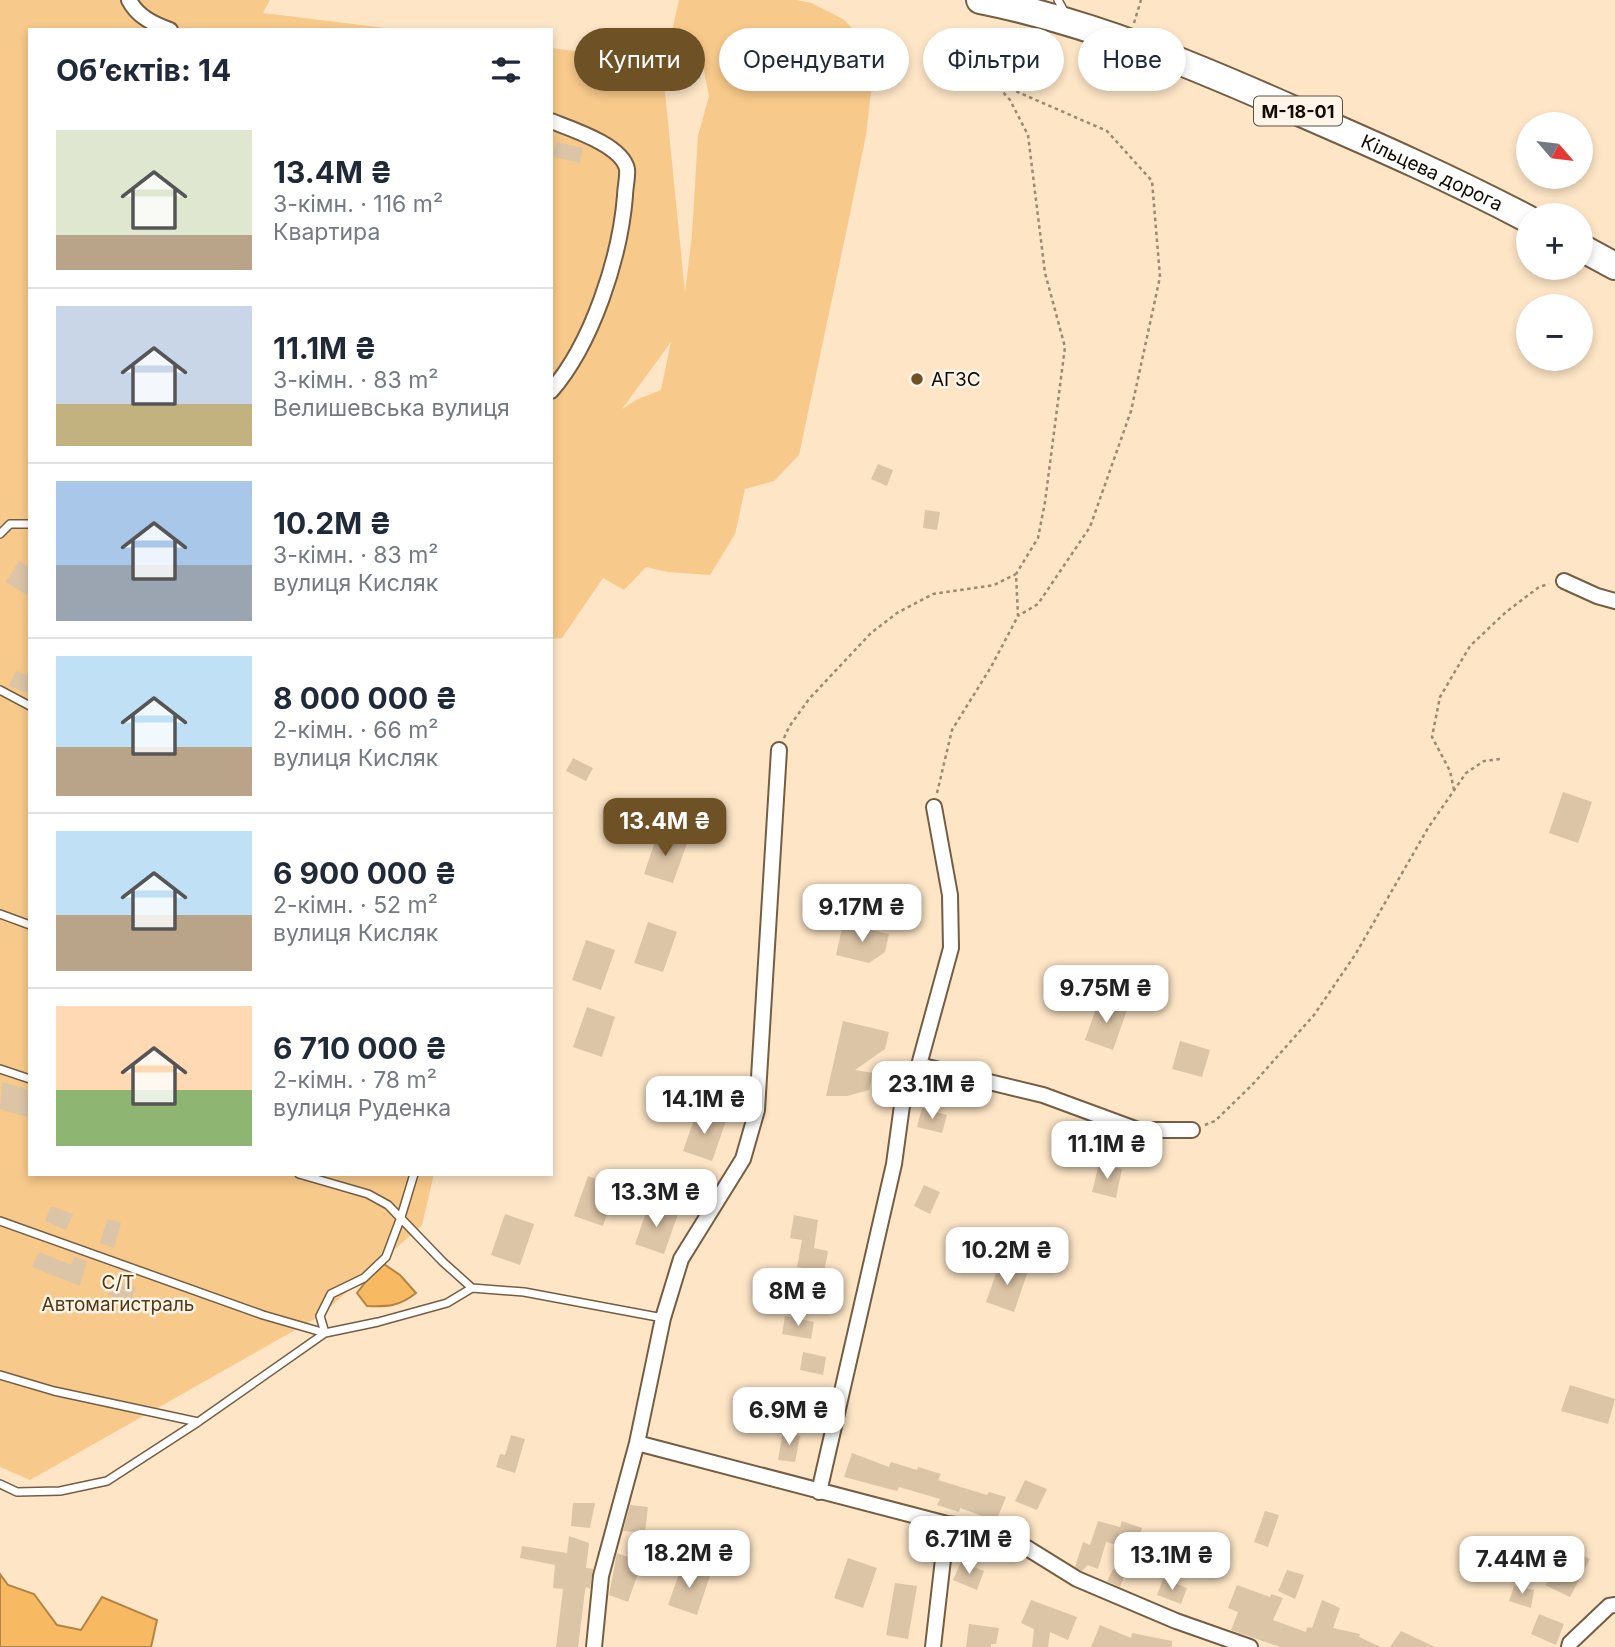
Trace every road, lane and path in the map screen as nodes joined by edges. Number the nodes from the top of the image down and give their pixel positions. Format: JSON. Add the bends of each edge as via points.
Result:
{"nodes":[{"id":1,"x":129,"y":0,"type":"edge"},
{"id":2,"x":980,"y":0,"type":"edge"},
{"id":3,"x":1064,"y":12,"type":"edge"},
{"id":4,"x":164,"y":28,"type":"edge"},
{"id":5,"x":553,"y":122,"type":"edge"},
{"id":6,"x":1516,"y":213,"type":"edge"},
{"id":7,"x":1593,"y":254,"type":"edge"},
{"id":8,"x":1615,"y":266,"type":"edge"},
{"id":9,"x":553,"y":388,"type":"edge"},
{"id":10,"x":28,"y":524,"type":"edge"},
{"id":11,"x":0,"y":534,"type":"edge"},
{"id":12,"x":1016,"y":574,"type":"junction"},
{"id":13,"x":1564,"y":581,"type":"joint"},
{"id":14,"x":1615,"y":601,"type":"edge"},
{"id":15,"x":1017,"y":616,"type":"junction"},
{"id":16,"x":0,"y":690,"type":"edge"},
{"id":17,"x":28,"y":705,"type":"edge"},
{"id":18,"x":779,"y":750,"type":"joint"},
{"id":19,"x":1500,"y":759,"type":"dead end"},
{"id":20,"x":1454,"y":790,"type":"junction"},
{"id":21,"x":934,"y":807,"type":"joint"},
{"id":22,"x":0,"y":914,"type":"edge"},
{"id":23,"x":28,"y":924,"type":"edge"},
{"id":24,"x":919,"y":1065,"type":"junction"},
{"id":25,"x":0,"y":1069,"type":"edge"},
{"id":26,"x":28,"y":1078,"type":"edge"},
{"id":27,"x":1192,"y":1130,"type":"joint"},
{"id":28,"x":306,"y":1176,"type":"edge"},
{"id":29,"x":413,"y":1176,"type":"edge"},
{"id":30,"x":401,"y":1217,"type":"junction"},
{"id":31,"x":0,"y":1221,"type":"edge"},
{"id":32,"x":472,"y":1288,"type":"junction"},
{"id":33,"x":663,"y":1318,"type":"junction"},
{"id":34,"x":326,"y":1333,"type":"junction"},
{"id":35,"x":0,"y":1375,"type":"edge"},
{"id":36,"x":198,"y":1422,"type":"junction"},
{"id":37,"x":637,"y":1443,"type":"junction"},
{"id":38,"x":0,"y":1484,"type":"edge"},
{"id":39,"x":819,"y":1492,"type":"junction"},
{"id":40,"x":947,"y":1524,"type":"junction"},
{"id":41,"x":1615,"y":1605,"type":"edge"},
{"id":42,"x":594,"y":1647,"type":"edge"},
{"id":43,"x":933,"y":1647,"type":"edge"},
{"id":44,"x":1250,"y":1647,"type":"edge"},
{"id":45,"x":1569,"y":1647,"type":"edge"}],
"edges":[{"from":1,"to":4,"type":"street","via":[[134,9]]},
{"from":2,"to":3,"type":"highway","name":"Кільцева дорога","number":"М-18-01"},
{"from":3,"to":6,"type":"highway","name":"Кільцева дорога","number":"М-18-01","via":[[1388,151]]},
{"from":5,"to":9,"type":"street","via":[[607,146],[627,169],[611,271],[590,326]]},
{"from":7,"to":8,"type":"highway"},
{"from":10,"to":11,"type":"lane","via":[[10,524]]},
{"from":12,"to":15,"type":"path"},
{"from":12,"to":15,"type":"path","via":[[1038,538],[1065,347],[1045,273],[1028,135],[1010,100],[993,82],[1107,131],[1152,181],[1160,276],[1131,411],[1090,527],[1038,604]]},
{"from":12,"to":18,"type":"path","via":[[994,585],[933,594],[871,632],[809,699]]},
{"from":13,"to":14,"type":"street"},
{"from":13,"to":20,"type":"path","via":[[1539,587],[1506,611],[1470,646],[1440,697],[1432,737],[1450,771]]},
{"from":15,"to":21,"type":"path","via":[[952,730]]},
{"from":16,"to":17,"type":"lane"},
{"from":18,"to":33,"type":"street","via":[[757,1110],[743,1159],[681,1259]]},
{"from":19,"to":20,"type":"path","via":[[1485,761]]},
{"from":20,"to":27,"type":"path","via":[[1314,1015],[1215,1121]]},
{"from":21,"to":24,"type":"street","via":[[950,895],[951,948]]},
{"from":22,"to":23,"type":"lane"},
{"from":24,"to":27,"type":"street","via":[[1043,1095],[1138,1130]]},
{"from":24,"to":39,"type":"street","via":[[903,1098],[894,1164]]},
{"from":25,"to":26,"type":"lane"},
{"from":28,"to":30,"type":"lane","via":[[368,1194]]},
{"from":29,"to":30,"type":"lane"},
{"from":30,"to":32,"type":"lane"},
{"from":30,"to":34,"type":"lane","via":[[386,1256],[364,1278],[331,1294],[320,1316]]},
{"from":31,"to":34,"type":"lane"},
{"from":32,"to":33,"type":"lane","via":[[524,1292]]},
{"from":32,"to":34,"type":"lane","via":[[447,1303]]},
{"from":33,"to":37,"type":"street"},
{"from":34,"to":36,"type":"lane"},
{"from":35,"to":36,"type":"lane"},
{"from":36,"to":38,"type":"lane","via":[[107,1481],[60,1491],[18,1492]]},
{"from":37,"to":39,"type":"street"},
{"from":37,"to":42,"type":"street","via":[[601,1576]]},
{"from":39,"to":40,"type":"street"},
{"from":40,"to":43,"type":"street"},
{"from":40,"to":44,"type":"street","via":[[983,1528],[1077,1579]]},
{"from":41,"to":45,"type":"street"}]}
